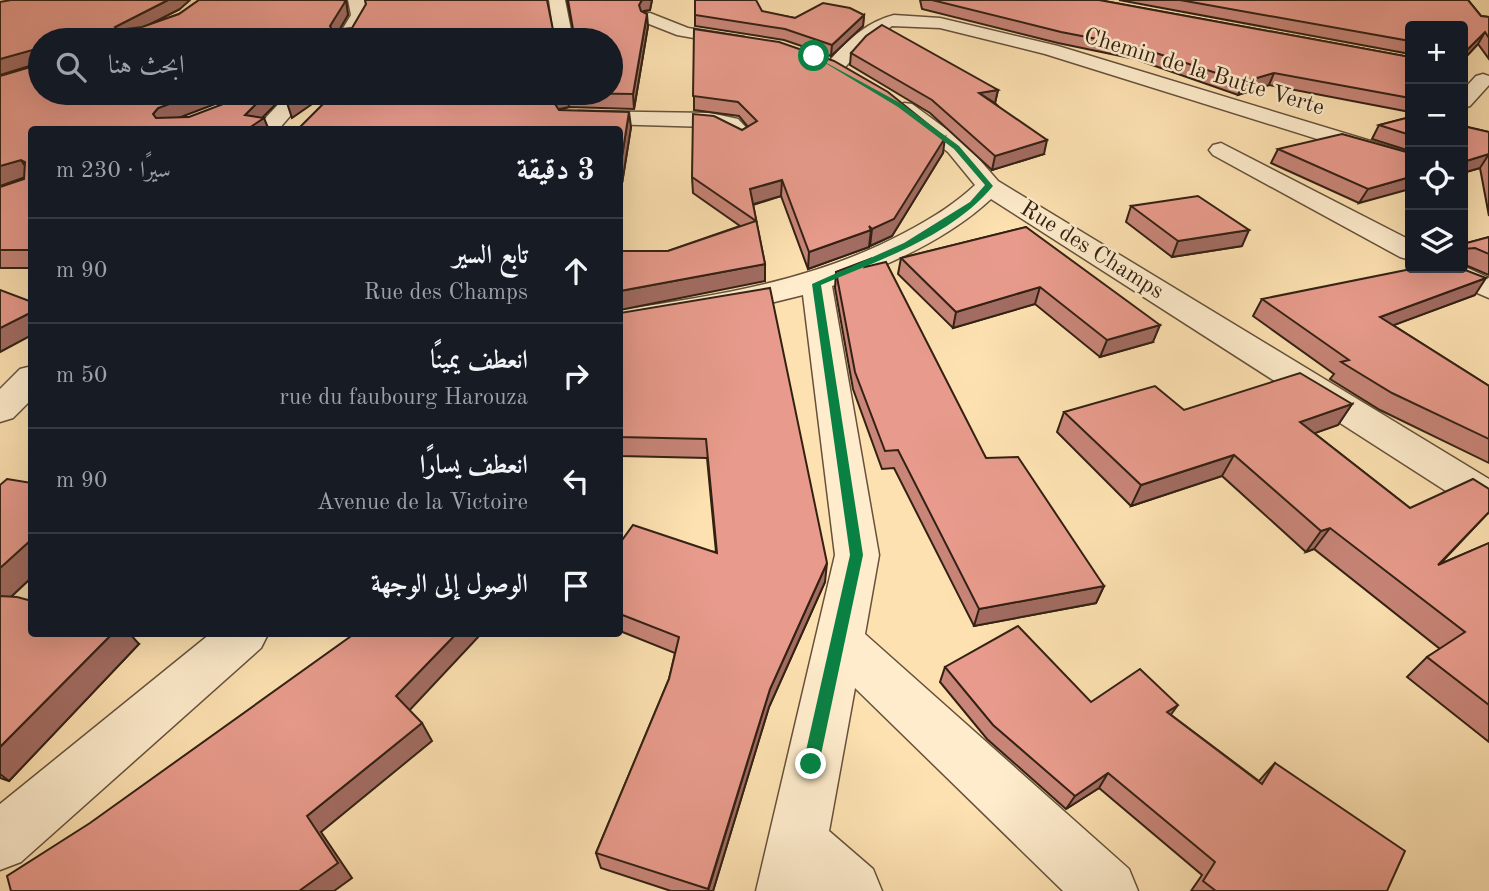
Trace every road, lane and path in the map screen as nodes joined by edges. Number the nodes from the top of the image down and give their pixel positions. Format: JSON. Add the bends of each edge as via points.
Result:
{"nodes":[{"id":1,"x":356,"y":0,"type":"edge"},
{"id":2,"x":557,"y":0,"type":"edge"},
{"id":3,"x":650,"y":18,"type":"dead end"},
{"id":4,"x":352,"y":28,"type":"edge"},
{"id":5,"x":562,"y":28,"type":"edge"},
{"id":6,"x":770,"y":46,"type":"edge"},
{"id":7,"x":845,"y":73,"type":"joint"},
{"id":8,"x":289,"y":105,"type":"edge"},
{"id":9,"x":568,"y":105,"type":"edge"},
{"id":10,"x":566,"y":123,"type":"edge"},
{"id":11,"x":269,"y":126,"type":"edge"},
{"id":12,"x":743,"y":136,"type":"edge"},
{"id":13,"x":1221,"y":150,"type":"dead end"},
{"id":14,"x":1405,"y":159,"type":"edge"},
{"id":15,"x":989,"y":186,"type":"junction"},
{"id":16,"x":1405,"y":248,"type":"edge"},
{"id":17,"x":1454,"y":273,"type":"edge"},
{"id":18,"x":817,"y":284,"type":"junction"},
{"id":19,"x":1489,"y":289,"type":"edge"},
{"id":20,"x":623,"y":319,"type":"edge"},
{"id":21,"x":19,"y":384,"type":"edge"},
{"id":22,"x":0,"y":411,"type":"edge"},
{"id":23,"x":1489,"y":498,"type":"edge"},
{"id":24,"x":240,"y":637,"type":"edge"},
{"id":25,"x":838,"y":640,"type":"junction"},
{"id":26,"x":0,"y":841,"type":"edge"},
{"id":27,"x":792,"y":866,"type":"edge"},
{"id":28,"x":851,"y":891,"type":"edge"},
{"id":29,"x":1107,"y":891,"type":"edge"}],
"edges":[{"from":1,"to":4,"type":"street","via":[[359,15]]},
{"from":2,"to":5,"type":"street"},
{"from":3,"to":6,"type":"street","via":[[688,33]]},
{"from":7,"to":14,"type":"street","name":"Chemin de la Butte Verte","via":[[857,42],[886,22],[940,23],[1051,50]]},
{"from":7,"to":15,"type":"street","name":"Rue des Champs","via":[[957,147]]},
{"from":8,"to":11,"type":"street"},
{"from":9,"to":10,"type":"street"},
{"from":10,"to":12,"type":"street","via":[[710,120],[730,124]]},
{"from":13,"to":16,"type":"street"},
{"from":15,"to":18,"type":"street","via":[[973,204],[906,244]]},
{"from":15,"to":23,"type":"street","name":"Rue des Champs"},
{"from":17,"to":19,"type":"street"},
{"from":18,"to":20,"type":"street","via":[[724,305]]},
{"from":18,"to":25,"type":"street","via":[[857,555]]},
{"from":21,"to":22,"type":"street"},
{"from":24,"to":26,"type":"street"},
{"from":25,"to":27,"type":"street"},
{"from":25,"to":29,"type":"street"},
{"from":27,"to":28,"type":"street"}]}
